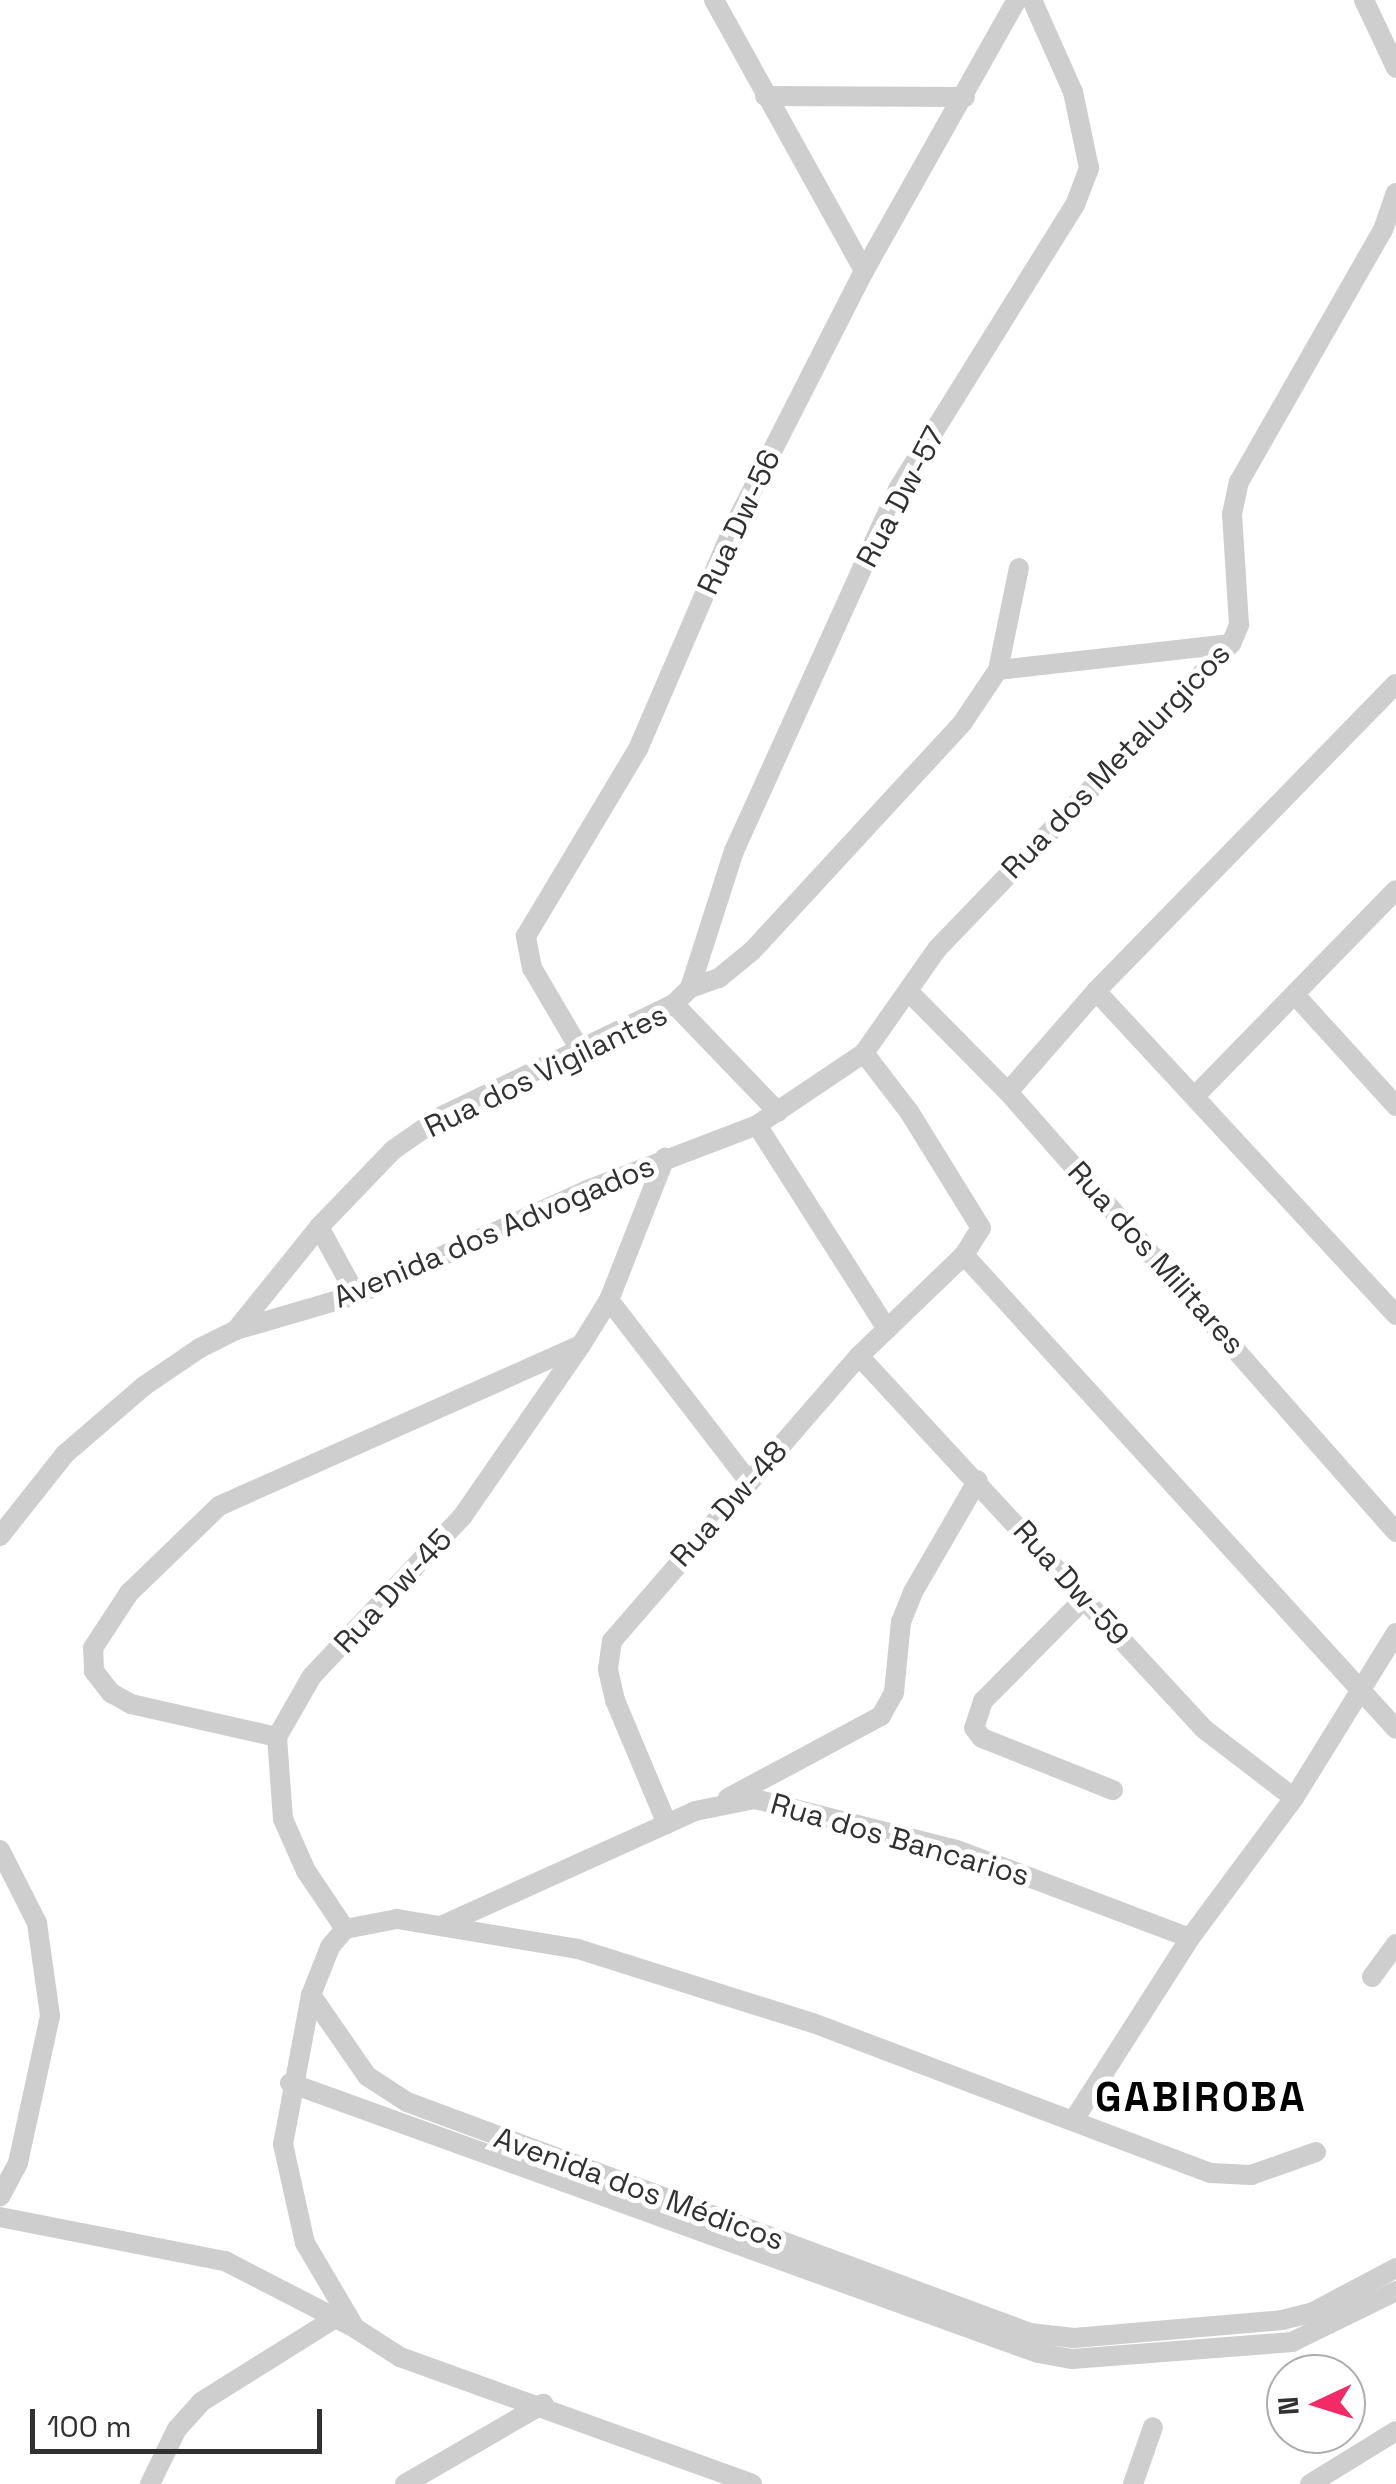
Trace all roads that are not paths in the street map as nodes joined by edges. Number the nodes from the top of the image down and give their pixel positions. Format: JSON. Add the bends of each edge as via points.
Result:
{"nodes":[{"id":1,"x":714,"y":0,"type":"edge"},
{"id":2,"x":1017,"y":0,"type":"edge"},
{"id":3,"x":1032,"y":0,"type":"edge"},
{"id":4,"x":1364,"y":0,"type":"edge"},
{"id":5,"x":1396,"y":68,"type":"edge"},
{"id":6,"x":765,"y":96,"type":"junction"},
{"id":7,"x":964,"y":98,"type":"junction"},
{"id":8,"x":1396,"y":193,"type":"edge"},
{"id":9,"x":864,"y":270,"type":"junction"},
{"id":10,"x":1019,"y":568,"type":"dead end"},
{"id":11,"x":1231,"y":644,"type":"junction"},
{"id":12,"x":998,"y":670,"type":"junction"},
{"id":13,"x":1396,"y":684,"type":"edge"},
{"id":14,"x":1396,"y":890,"type":"edge"},
{"id":15,"x":690,"y":988,"type":"junction"},
{"id":16,"x":908,"y":991,"type":"junction"},
{"id":17,"x":1096,"y":991,"type":"junction"},
{"id":18,"x":1296,"y":996,"type":"junction"},
{"id":19,"x":674,"y":1004,"type":"junction"},
{"id":20,"x":578,"y":1048,"type":"junction"},
{"id":21,"x":864,"y":1054,"type":"junction"},
{"id":22,"x":1008,"y":1092,"type":"junction"},
{"id":23,"x":1196,"y":1095,"type":"junction"},
{"id":24,"x":1396,"y":1106,"type":"edge"},
{"id":25,"x":778,"y":1112,"type":"junction"},
{"id":26,"x":757,"y":1125,"type":"junction"},
{"id":27,"x":664,"y":1158,"type":"junction"},
{"id":28,"x":318,"y":1227,"type":"junction"},
{"id":29,"x":964,"y":1254,"type":"junction"},
{"id":30,"x":356,"y":1295,"type":"junction"},
{"id":31,"x":609,"y":1300,"type":"junction"},
{"id":32,"x":1396,"y":1315,"type":"edge"},
{"id":33,"x":887,"y":1329,"type":"junction"},
{"id":34,"x":236,"y":1330,"type":"junction"},
{"id":35,"x":581,"y":1345,"type":"junction"},
{"id":36,"x":860,"y":1356,"type":"junction"},
{"id":37,"x":978,"y":1480,"type":"junction"},
{"id":38,"x":749,"y":1482,"type":"junction"},
{"id":39,"x":1396,"y":1532,"type":"edge"},
{"id":40,"x":0,"y":1536,"type":"edge"},
{"id":41,"x":1085,"y":1598,"type":"junction"},
{"id":42,"x":1396,"y":1633,"type":"edge"},
{"id":43,"x":1361,"y":1691,"type":"junction"},
{"id":44,"x":1396,"y":1728,"type":"edge"},
{"id":45,"x":277,"y":1737,"type":"junction"},
{"id":46,"x":1114,"y":1790,"type":"dead end"},
{"id":47,"x":1294,"y":1798,"type":"junction"},
{"id":48,"x":718,"y":1804,"type":"junction"},
{"id":49,"x":667,"y":1824,"type":"junction"},
{"id":50,"x":0,"y":1850,"type":"edge"},
{"id":51,"x":445,"y":1924,"type":"junction"},
{"id":52,"x":345,"y":1929,"type":"junction"},
{"id":53,"x":1190,"y":1938,"type":"junction"},
{"id":54,"x":1396,"y":1944,"type":"edge"},
{"id":55,"x":1372,"y":1977,"type":"dead end"},
{"id":56,"x":311,"y":1995,"type":"junction"},
{"id":57,"x":290,"y":2083,"type":"junction"},
{"id":58,"x":1075,"y":2118,"type":"junction"},
{"id":59,"x":490,"y":2144,"type":"junction"},
{"id":60,"x":1316,"y":2152,"type":"dead end"},
{"id":61,"x":0,"y":2197,"type":"edge"},
{"id":62,"x":0,"y":2217,"type":"edge"},
{"id":63,"x":1396,"y":2268,"type":"edge"},
{"id":64,"x":1396,"y":2291,"type":"edge"},
{"id":65,"x":332,"y":2320,"type":"junction"},
{"id":66,"x":355,"y":2328,"type":"junction"},
{"id":67,"x":1008,"y":2336,"type":"junction"},
{"id":68,"x":543,"y":2404,"type":"junction"},
{"id":69,"x":1153,"y":2427,"type":"dead end"},
{"id":70,"x":1396,"y":2432,"type":"edge"},
{"id":71,"x":150,"y":2484,"type":"edge"},
{"id":72,"x":406,"y":2484,"type":"edge"},
{"id":73,"x":752,"y":2484,"type":"edge"},
{"id":74,"x":1133,"y":2484,"type":"edge"},
{"id":75,"x":1310,"y":2484,"type":"edge"}],
"edges":[{"from":1,"to":6,"type":"street"},
{"from":2,"to":7,"type":"street","name":"Rua Dw-56"},
{"from":3,"to":15,"type":"street","name":"Rua Dw-57","via":[[1073,92],[1089,168],[1075,205],[898,488],[734,851]]},
{"from":4,"to":5,"type":"street"},
{"from":6,"to":7,"type":"street"},
{"from":6,"to":9,"type":"street"},
{"from":7,"to":9,"type":"street","name":"Rua Dw-56"},
{"from":8,"to":11,"type":"street","name":"Rua dos Metalurgicos","via":[[1383,230],[1239,482],[1232,514],[1239,624]]},
{"from":9,"to":20,"type":"street","name":"Rua Dw-56","via":[[732,528],[638,749],[526,936],[532,968]]},
{"from":10,"to":12,"type":"street"},
{"from":11,"to":12,"type":"street"},
{"from":11,"to":16,"type":"street","name":"Rua dos Metalurgicos","via":[[950,935]]},
{"from":12,"to":15,"type":"street","via":[[963,722],[752,951],[719,978]]},
{"from":13,"to":17,"type":"street"},
{"from":14,"to":18,"type":"street"},
{"from":15,"to":19,"type":"street","name":"Rua Dw-57"},
{"from":16,"to":21,"type":"street","name":"Rua dos Metalurgicos"},
{"from":16,"to":22,"type":"street","name":"Rua dos Militares"},
{"from":17,"to":22,"type":"street"},
{"from":17,"to":23,"type":"street"},
{"from":18,"to":23,"type":"street"},
{"from":18,"to":24,"type":"street"},
{"from":19,"to":20,"type":"street","name":"Rua dos Vigilantes"},
{"from":19,"to":25,"type":"street","name":"Rua dos Vigilantes"},
{"from":20,"to":28,"type":"street","name":"Rua dos Vigilantes","via":[[442,1116],[393,1150]]},
{"from":21,"to":25,"type":"street","name":"Avenida dos Advogados"},
{"from":21,"to":29,"type":"street","name":"Rua Dw-48","via":[[910,1113],[980,1228]]},
{"from":22,"to":39,"type":"street","name":"Rua dos Militares"},
{"from":23,"to":32,"type":"street"},
{"from":25,"to":26,"type":"street","name":"Avenida dos Advogados"},
{"from":26,"to":27,"type":"street","name":"Avenida dos Advogados"},
{"from":26,"to":33,"type":"street"},
{"from":27,"to":30,"type":"street","name":"Avenida dos Advogados"},
{"from":27,"to":31,"type":"street","name":"Rua Dw-45"},
{"from":28,"to":30,"type":"street"},
{"from":28,"to":34,"type":"street","name":"Rua dos Vigilantes"},
{"from":29,"to":33,"type":"street","name":"Rua Dw-48"},
{"from":29,"to":43,"type":"street"},
{"from":30,"to":34,"type":"street","name":"Avenida dos Advogados"},
{"from":31,"to":35,"type":"street","name":"Rua Dw-45"},
{"from":31,"to":38,"type":"street"},
{"from":33,"to":36,"type":"street","name":"Rua Dw-48"},
{"from":34,"to":40,"type":"street","name":"Avenida dos Advogados","via":[[144,1386],[65,1454]]},
{"from":35,"to":45,"type":"street","name":"Rua Dw-45","via":[[462,1517],[312,1676]]},
{"from":35,"to":45,"type":"street","via":[[220,1506],[154,1564],[105,1626],[93,1648],[94,1672],[111,1694]]},
{"from":36,"to":37,"type":"street","name":"Rua Dw-59"},
{"from":36,"to":38,"type":"street","name":"Rua Dw-48"},
{"from":37,"to":41,"type":"street","name":"Rua Dw-59"},
{"from":37,"to":48,"type":"street","via":[[913,1592],[901,1622],[894,1693],[881,1716]]},
{"from":38,"to":49,"type":"street","name":"Rua Dw-48","via":[[612,1641],[608,1669],[615,1700]]},
{"from":41,"to":46,"type":"street","via":[[983,1702],[974,1728],[982,1738]]},
{"from":41,"to":47,"type":"street","name":"Rua Dw-59","via":[[1204,1729]]},
{"from":42,"to":43,"type":"street"},
{"from":43,"to":44,"type":"street"},
{"from":43,"to":47,"type":"street"},
{"from":45,"to":52,"type":"street","via":[[282,1819],[306,1871]]},
{"from":47,"to":53,"type":"street"},
{"from":48,"to":49,"type":"street","name":"Rua dos Bancarios"},
{"from":48,"to":53,"type":"street","name":"Rua dos Bancarios","via":[[789,1803],[958,1850]]},
{"from":49,"to":51,"type":"street","name":"Rua dos Bancarios"},
{"from":50,"to":61,"type":"street","via":[[37,1923],[50,2016],[18,2163]]},
{"from":51,"to":52,"type":"street","via":[[397,1920]]},
{"from":51,"to":58,"type":"street","via":[[578,1949],[813,2023]]},
{"from":52,"to":56,"type":"street","via":[[330,1947]]},
{"from":53,"to":58,"type":"street"},
{"from":54,"to":55,"type":"street"},
{"from":56,"to":57,"type":"street"},
{"from":56,"to":59,"type":"street","name":"Avenida dos Médicos","via":[[354,2060],[383,2089]]},
{"from":57,"to":59,"type":"street","name":"Avenida dos Médicos"},
{"from":57,"to":66,"type":"street","via":[[282,2144],[286,2182],[305,2243]]},
{"from":58,"to":60,"type":"street","via":[[1211,2173],[1250,2176]]},
{"from":59,"to":67,"type":"street","name":"Avenida dos Médicos"},
{"from":62,"to":65,"type":"street","via":[[225,2261]]},
{"from":63,"to":67,"type":"street","name":"Avenida dos Médicos","via":[[1313,2312],[1251,2325]]},
{"from":64,"to":67,"type":"street","name":"Avenida dos Médicos","via":[[1292,2342],[1072,2358]]},
{"from":65,"to":66,"type":"street"},
{"from":65,"to":71,"type":"street","via":[[200,2402],[177,2430]]},
{"from":66,"to":68,"type":"street","via":[[400,2357]]},
{"from":68,"to":72,"type":"street"},
{"from":68,"to":73,"type":"street"},
{"from":69,"to":74,"type":"street"},
{"from":70,"to":75,"type":"street"}]}
